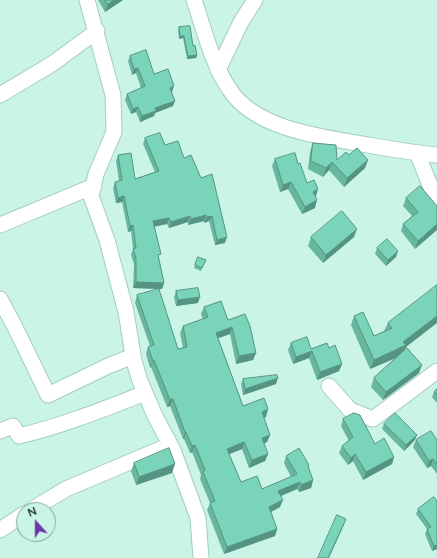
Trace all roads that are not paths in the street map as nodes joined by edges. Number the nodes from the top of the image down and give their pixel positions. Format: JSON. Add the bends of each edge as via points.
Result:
{"nodes":[{"id":1,"x":88,"y":0,"type":"edge"},
{"id":2,"x":194,"y":0,"type":"edge"},
{"id":3,"x":255,"y":0,"type":"edge"},
{"id":4,"x":97,"y":31,"type":"junction"},
{"id":5,"x":218,"y":70,"type":"junction"},
{"id":6,"x":0,"y":96,"type":"edge"},
{"id":7,"x":417,"y":153,"type":"junction"},
{"id":8,"x":437,"y":155,"type":"edge"},
{"id":9,"x":94,"y":186,"type":"junction"},
{"id":10,"x":437,"y":202,"type":"edge"},
{"id":11,"x":0,"y":225,"type":"edge"},
{"id":12,"x":0,"y":299,"type":"edge"},
{"id":13,"x":133,"y":356,"type":"junction"},
{"id":14,"x":437,"y":371,"type":"edge"},
{"id":15,"x":329,"y":386,"type":"dead end"},
{"id":16,"x":145,"y":393,"type":"junction"},
{"id":17,"x":0,"y":431,"type":"edge"},
{"id":18,"x":170,"y":445,"type":"junction"},
{"id":19,"x":44,"y":502,"type":"edge"},
{"id":20,"x":16,"y":519,"type":"edge"},
{"id":21,"x":0,"y":530,"type":"edge"},
{"id":22,"x":201,"y":558,"type":"edge"}],
"edges":[{"from":1,"to":4,"type":"street"},
{"from":2,"to":5,"type":"street"},
{"from":3,"to":5,"type":"street","via":[[241,22]]},
{"from":4,"to":6,"type":"street","via":[[52,64]]},
{"from":4,"to":9,"type":"street","via":[[113,95],[114,132],[96,174]]},
{"from":5,"to":7,"type":"street","via":[[242,105],[276,125],[320,137]]},
{"from":7,"to":8,"type":"street"},
{"from":7,"to":10,"type":"street"},
{"from":9,"to":11,"type":"street"},
{"from":9,"to":13,"type":"street","via":[[91,196],[107,240],[126,312]]},
{"from":12,"to":13,"type":"street","via":[[48,395]]},
{"from":13,"to":16,"type":"street"},
{"from":14,"to":15,"type":"street","via":[[373,419],[350,410]]},
{"from":16,"to":17,"type":"street","via":[[32,433],[19,436],[13,426]]},
{"from":16,"to":18,"type":"street"},
{"from":18,"to":19,"type":"street","via":[[66,489]]},
{"from":18,"to":22,"type":"street","via":[[198,518]]},
{"from":20,"to":21,"type":"street"}]}
